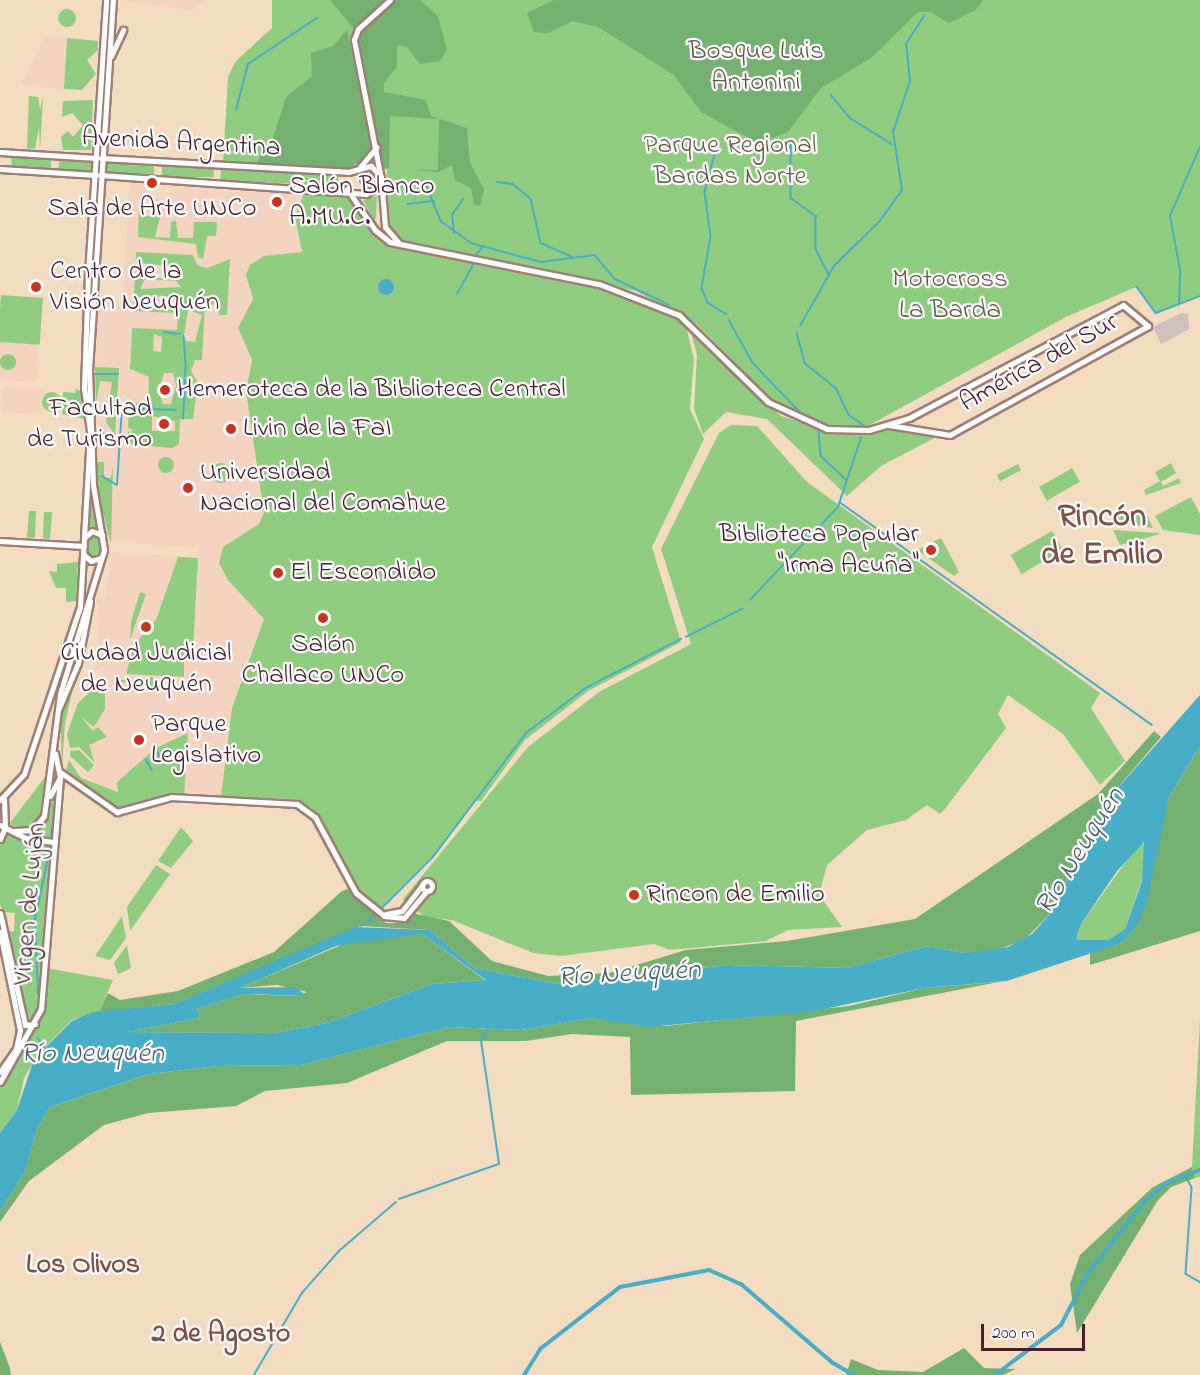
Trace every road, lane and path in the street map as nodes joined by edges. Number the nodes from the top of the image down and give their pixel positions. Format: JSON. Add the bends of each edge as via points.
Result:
{"nodes":[{"id":1,"x":106,"y":0,"type":"edge"},
{"id":2,"x":113,"y":0,"type":"edge"},
{"id":3,"x":390,"y":0,"type":"edge"},
{"id":4,"x":111,"y":35,"type":"junction"},
{"id":5,"x":108,"y":67,"type":"junction"},
{"id":6,"x":377,"y":142,"type":"junction"},
{"id":7,"x":0,"y":152,"type":"edge"},
{"id":8,"x":98,"y":158,"type":"junction"},
{"id":9,"x":359,"y":168,"type":"junction"},
{"id":10,"x":0,"y":169,"type":"edge"},
{"id":11,"x":97,"y":175,"type":"junction"},
{"id":12,"x":381,"y":181,"type":"junction"},
{"id":13,"x":356,"y":193,"type":"junction"},
{"id":14,"x":406,"y":245,"type":"junction"},
{"id":15,"x":909,"y":418,"type":"junction"},
{"id":16,"x":889,"y":425,"type":"junction"},
{"id":17,"x":922,"y":431,"type":"junction"},
{"id":18,"x":103,"y":537,"type":"junction"},
{"id":19,"x":84,"y":539,"type":"junction"},
{"id":20,"x":0,"y":541,"type":"edge"},
{"id":21,"x":84,"y":546,"type":"junction"},
{"id":22,"x":83,"y":553,"type":"junction"},
{"id":23,"x":102,"y":556,"type":"junction"},
{"id":24,"x":39,"y":731,"type":"junction"},
{"id":25,"x":55,"y":735,"type":"junction"},
{"id":26,"x":55,"y":754,"type":"junction"},
{"id":27,"x":60,"y":774,"type":"junction"},
{"id":28,"x":7,"y":796,"type":"junction"},
{"id":29,"x":0,"y":800,"type":"edge"},
{"id":30,"x":48,"y":800,"type":"junction"},
{"id":31,"x":3,"y":826,"type":"edge"},
{"id":32,"x":14,"y":831,"type":"junction"},
{"id":33,"x":0,"y":839,"type":"edge"},
{"id":34,"x":55,"y":842,"type":"junction"},
{"id":35,"x":379,"y":912,"type":"junction"},
{"id":36,"x":0,"y":913,"type":"edge"},
{"id":37,"x":0,"y":932,"type":"edge"},
{"id":38,"x":35,"y":1024,"type":"junction"},
{"id":39,"x":0,"y":1072,"type":"edge"},
{"id":40,"x":0,"y":1083,"type":"edge"}],
"edges":[{"from":1,"to":8,"type":"main road"},
{"from":2,"to":4,"type":"main road"},
{"from":3,"to":6,"type":"main road","via":[[355,35]]},
{"from":4,"to":5,"type":"main road"},
{"from":4,"to":5,"type":"main road","via":[[123,30]]},
{"from":5,"to":8,"type":"main road"},
{"from":6,"to":9,"type":"main road"},
{"from":6,"to":12,"type":"main road"},
{"from":7,"to":8,"type":"main road","name":"Avenida Argentina"},
{"from":8,"to":9,"type":"main road","name":"Avenida Argentina","via":[[348,172]]},
{"from":8,"to":11,"type":"main road"},
{"from":9,"to":12,"type":"main road","via":[[374,168]]},
{"from":10,"to":11,"type":"main road","name":"Avenida Argentina"},
{"from":11,"to":13,"type":"main road","name":"Avenida Argentina","via":[[347,189]]},
{"from":11,"to":18,"type":"main road","via":[[89,379],[93,485]]},
{"from":11,"to":19,"type":"main road","via":[[84,359],[90,431]]},
{"from":12,"to":13,"type":"main road","via":[[370,194]]},
{"from":12,"to":14,"type":"main road","via":[[380,204],[389,235]]},
{"from":13,"to":14,"type":"main road","via":[[381,236]]},
{"from":14,"to":16,"type":"main road","via":[[639,296],[684,318],[763,398],[792,417],[842,431]]},
{"from":15,"to":16,"type":"main road"},
{"from":15,"to":17,"type":"main road"},
{"from":15,"to":17,"type":"main road","name":"América del Sur","via":[[1123,305],[1148,326],[950,435],[941,429]]},
{"from":16,"to":17,"type":"main road"},
{"from":18,"to":19,"type":"main road","via":[[94,531]]},
{"from":18,"to":23,"type":"main road"},
{"from":19,"to":21,"type":"main road"},
{"from":20,"to":21,"type":"main road"},
{"from":21,"to":22,"type":"main road"},
{"from":22,"to":23,"type":"main road","via":[[90,561]]},
{"from":22,"to":24,"type":"main road","via":[[77,621]]},
{"from":23,"to":25,"type":"main road","via":[[58,710]]},
{"from":24,"to":25,"type":"main road","via":[[48,728]]},
{"from":24,"to":28,"type":"main road","via":[[22,778]]},
{"from":25,"to":26,"type":"main road"},
{"from":26,"to":27,"type":"main road","name":"Virgen de Luján"},
{"from":26,"to":30,"type":"main road"},
{"from":27,"to":30,"type":"main road"},
{"from":27,"to":34,"type":"main road","name":"Virgen de Luján"},
{"from":27,"to":35,"type":"main road","via":[[117,812],[173,797],[302,805],[316,819],[354,890]]},
{"from":28,"to":29,"type":"main road"},
{"from":28,"to":31,"type":"main road","via":[[1,808]]},
{"from":30,"to":32,"type":"main road","via":[[38,826]]},
{"from":31,"to":32,"type":"main road"},
{"from":31,"to":33,"type":"main road"},
{"from":32,"to":34,"type":"main road","via":[[26,838]]},
{"from":34,"to":38,"type":"main road","name":"Virgen de Luján","via":[[41,1007]]},
{"from":35,"to":35,"type":"main road","via":[[400,912],[423,884],[427,891],[402,919]]},
{"from":36,"to":38,"type":"main road","via":[[25,1024]]},
{"from":37,"to":39,"type":"main road","via":[[20,1018],[14,1053]]},
{"from":38,"to":40,"type":"main road","name":"Virgen de Luján"}]}
